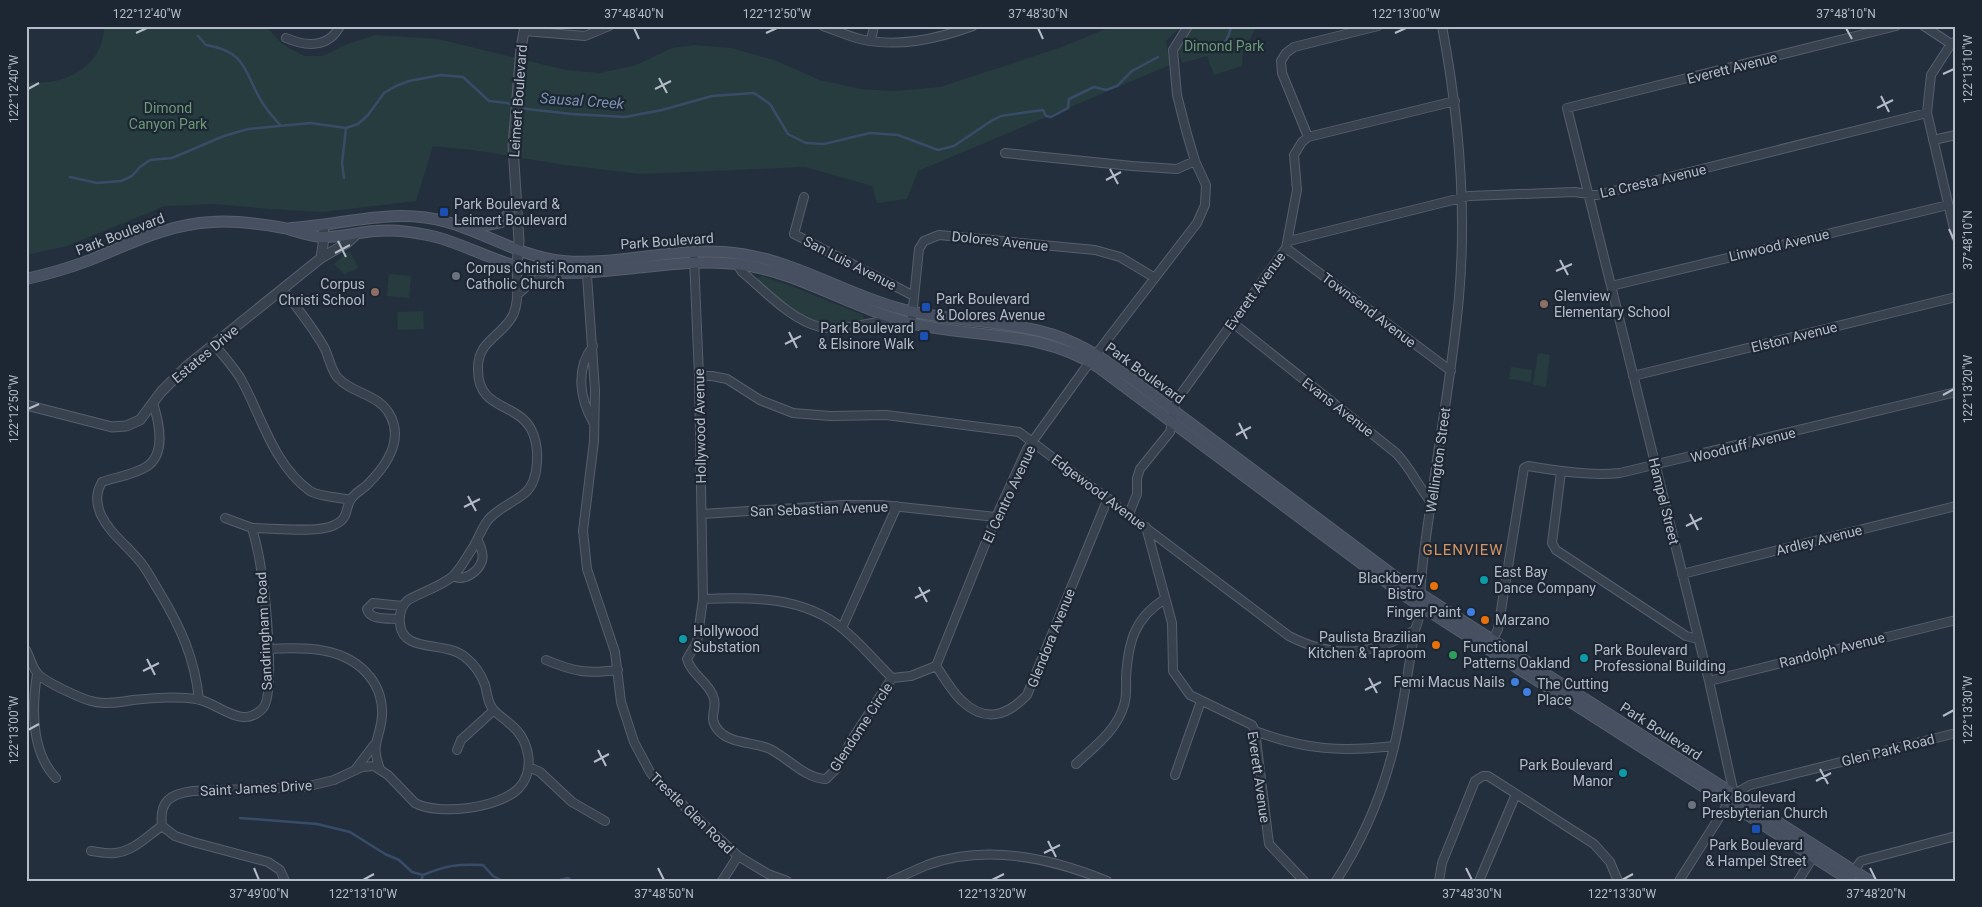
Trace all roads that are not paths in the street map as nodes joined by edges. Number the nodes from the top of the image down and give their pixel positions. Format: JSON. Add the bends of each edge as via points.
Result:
{"nodes":[{"id":1,"x":340,"y":26,"type":"edge"},
{"id":2,"x":609,"y":26,"type":"edge"},
{"id":3,"x":823,"y":26,"type":"edge"},
{"id":4,"x":874,"y":26,"type":"edge"},
{"id":5,"x":973,"y":26,"type":"edge"},
{"id":6,"x":1188,"y":26,"type":"edge"},
{"id":7,"x":1378,"y":26,"type":"edge"},
{"id":8,"x":1442,"y":26,"type":"edge"},
{"id":9,"x":1896,"y":26,"type":"edge"},
{"id":10,"x":1924,"y":26,"type":"edge"},
{"id":11,"x":524,"y":29,"type":"edge"},
{"id":12,"x":286,"y":38,"type":"dead end"},
{"id":13,"x":871,"y":40,"type":"junction"},
{"id":14,"x":1953,"y":43,"type":"edge"},
{"id":15,"x":1455,"y":101,"type":"junction"},
{"id":16,"x":1567,"y":108,"type":"joint"},
{"id":17,"x":1927,"y":113,"type":"junction"},
{"id":18,"x":1956,"y":135,"type":"edge"},
{"id":19,"x":1308,"y":137,"type":"junction"},
{"id":20,"x":1933,"y":140,"type":"junction"},
{"id":21,"x":1005,"y":153,"type":"dead end"},
{"id":22,"x":1194,"y":161,"type":"junction"},
{"id":23,"x":1588,"y":194,"type":"junction"},
{"id":24,"x":804,"y":197,"type":"dead end"},
{"id":25,"x":1462,"y":198,"type":"junction"},
{"id":26,"x":517,"y":205,"type":"junction"},
{"id":27,"x":1948,"y":205,"type":"junction"},
{"id":28,"x":323,"y":225,"type":"junction"},
{"id":29,"x":285,"y":228,"type":"junction"},
{"id":30,"x":466,"y":229,"type":"junction"},
{"id":31,"x":358,"y":233,"type":"junction"},
{"id":32,"x":1956,"y":237,"type":"edge"},
{"id":33,"x":324,"y":238,"type":"junction"},
{"id":34,"x":1288,"y":244,"type":"junction"},
{"id":35,"x":518,"y":250,"type":"junction"},
{"id":36,"x":694,"y":257,"type":"junction"},
{"id":37,"x":322,"y":258,"type":"junction"},
{"id":38,"x":586,"y":261,"type":"junction"},
{"id":39,"x":737,"y":264,"type":"junction"},
{"id":40,"x":517,"y":266,"type":"junction"},
{"id":41,"x":551,"y":272,"type":"junction"},
{"id":42,"x":587,"y":272,"type":"junction"},
{"id":43,"x":1155,"y":278,"type":"junction"},
{"id":44,"x":26,"y":279,"type":"edge"},
{"id":45,"x":1611,"y":286,"type":"junction"},
{"id":46,"x":283,"y":290,"type":"junction"},
{"id":47,"x":517,"y":295,"type":"junction"},
{"id":48,"x":914,"y":296,"type":"junction"},
{"id":49,"x":1956,"y":297,"type":"edge"},
{"id":50,"x":913,"y":312,"type":"junction"},
{"id":51,"x":892,"y":318,"type":"junction"},
{"id":52,"x":912,"y":323,"type":"junction"},
{"id":53,"x":1233,"y":323,"type":"junction"},
{"id":54,"x":214,"y":344,"type":"junction"},
{"id":55,"x":593,"y":346,"type":"junction"},
{"id":56,"x":1094,"y":358,"type":"junction"},
{"id":57,"x":1451,"y":371,"type":"junction"},
{"id":58,"x":699,"y":376,"type":"junction"},
{"id":59,"x":1633,"y":376,"type":"junction"},
{"id":60,"x":1956,"y":392,"type":"edge"},
{"id":61,"x":153,"y":403,"type":"junction"},
{"id":62,"x":26,"y":405,"type":"edge"},
{"id":63,"x":1173,"y":416,"type":"junction"},
{"id":64,"x":594,"y":424,"type":"junction"},
{"id":65,"x":1033,"y":442,"type":"junction"},
{"id":66,"x":1656,"y":466,"type":"junction"},
{"id":67,"x":1561,"y":472,"type":"junction"},
{"id":68,"x":1108,"y":498,"type":"junction"},
{"id":69,"x":350,"y":500,"type":"junction"},
{"id":70,"x":1431,"y":502,"type":"junction"},
{"id":71,"x":897,"y":506,"type":"junction"},
{"id":72,"x":1956,"y":506,"type":"edge"},
{"id":73,"x":702,"y":514,"type":"junction"},
{"id":74,"x":1129,"y":514,"type":"junction"},
{"id":75,"x":996,"y":517,"type":"junction"},
{"id":76,"x":225,"y":518,"type":"dead end"},
{"id":77,"x":1146,"y":527,"type":"junction"},
{"id":78,"x":252,"y":528,"type":"junction"},
{"id":79,"x":478,"y":541,"type":"junction"},
{"id":80,"x":1682,"y":574,"type":"junction"},
{"id":81,"x":453,"y":576,"type":"junction"},
{"id":82,"x":1420,"y":594,"type":"junction"},
{"id":83,"x":703,"y":599,"type":"junction"},
{"id":84,"x":1165,"y":599,"type":"junction"},
{"id":85,"x":402,"y":606,"type":"junction"},
{"id":86,"x":1420,"y":606,"type":"junction"},
{"id":87,"x":399,"y":618,"type":"junction"},
{"id":88,"x":1956,"y":620,"type":"edge"},
{"id":89,"x":842,"y":628,"type":"junction"},
{"id":90,"x":1415,"y":630,"type":"junction"},
{"id":91,"x":1698,"y":639,"type":"junction"},
{"id":92,"x":1490,"y":644,"type":"junction"},
{"id":93,"x":268,"y":649,"type":"junction"},
{"id":94,"x":26,"y":650,"type":"edge"},
{"id":95,"x":546,"y":660,"type":"dead end"},
{"id":96,"x":936,"y":666,"type":"junction"},
{"id":97,"x":618,"y":670,"type":"junction"},
{"id":98,"x":37,"y":674,"type":"junction"},
{"id":99,"x":892,"y":678,"type":"junction"},
{"id":100,"x":1709,"y":681,"type":"junction"},
{"id":101,"x":199,"y":700,"type":"junction"},
{"id":102,"x":1201,"y":701,"type":"junction"},
{"id":103,"x":493,"y":711,"type":"junction"},
{"id":104,"x":1255,"y":731,"type":"junction"},
{"id":105,"x":1956,"y":733,"type":"edge"},
{"id":106,"x":374,"y":745,"type":"junction"},
{"id":107,"x":1394,"y":746,"type":"junction"},
{"id":108,"x":457,"y":750,"type":"dead end"},
{"id":109,"x":1076,"y":764,"type":"dead end"},
{"id":110,"x":529,"y":767,"type":"junction"},
{"id":111,"x":380,"y":768,"type":"junction"},
{"id":112,"x":355,"y":770,"type":"junction"},
{"id":113,"x":1175,"y":775,"type":"dead end"},
{"id":114,"x":56,"y":778,"type":"dead end"},
{"id":115,"x":1516,"y":794,"type":"junction"},
{"id":116,"x":1732,"y":798,"type":"junction"},
{"id":117,"x":605,"y":821,"type":"dead end"},
{"id":118,"x":162,"y":826,"type":"junction"},
{"id":119,"x":1956,"y":836,"type":"edge"},
{"id":120,"x":91,"y":851,"type":"dead end"},
{"id":121,"x":1816,"y":852,"type":"junction"},
{"id":122,"x":738,"y":856,"type":"junction"},
{"id":123,"x":1851,"y":877,"type":"edge"},
{"id":124,"x":285,"y":881,"type":"edge"},
{"id":125,"x":722,"y":881,"type":"edge"},
{"id":126,"x":788,"y":881,"type":"edge"},
{"id":127,"x":891,"y":881,"type":"edge"},
{"id":128,"x":1107,"y":881,"type":"edge"},
{"id":129,"x":1304,"y":881,"type":"edge"},
{"id":130,"x":1336,"y":881,"type":"edge"},
{"id":131,"x":1439,"y":881,"type":"edge"},
{"id":132,"x":1479,"y":881,"type":"edge"},
{"id":133,"x":1618,"y":881,"type":"edge"},
{"id":134,"x":1678,"y":881,"type":"edge"},
{"id":135,"x":1798,"y":881,"type":"edge"},
{"id":136,"x":1870,"y":881,"type":"edge"}],
"edges":[{"from":1,"to":12,"type":"street","via":[[330,38],[316,44],[300,44]]},
{"from":2,"to":11,"type":"street","via":[[585,36]]},
{"from":3,"to":13,"type":"street"},
{"from":4,"to":13,"type":"street"},
{"from":5,"to":13,"type":"street","via":[[920,42]]},
{"from":6,"to":22,"type":"street","name":"El Centro Avenue","via":[[1173,50],[1177,95]]},
{"from":7,"to":19,"type":"street","via":[[1294,47],[1286,53],[1281,61],[1282,73]]},
{"from":8,"to":15,"type":"street","name":"Wellington Street"},
{"from":9,"to":16,"type":"street","name":"Everett Avenue"},
{"from":10,"to":14,"type":"street"},
{"from":11,"to":26,"type":"street","name":"Leimert Boulevard","via":[[513,146]]},
{"from":14,"to":17,"type":"street","via":[[1931,75]]},
{"from":15,"to":19,"type":"street"},
{"from":15,"to":25,"type":"street","name":"Wellington Street"},
{"from":16,"to":23,"type":"street","name":"Hampel Street"},
{"from":17,"to":20,"type":"street"},
{"from":17,"to":23,"type":"street","name":"La Cresta Avenue","via":[[1597,196]]},
{"from":18,"to":20,"type":"street"},
{"from":19,"to":34,"type":"street","name":"Everett Avenue","via":[[1294,155],[1297,190]]},
{"from":20,"to":27,"type":"street"},
{"from":21,"to":22,"type":"street","via":[[1177,169]]},
{"from":22,"to":43,"type":"street","name":"El Centro Avenue","via":[[1206,185],[1205,205],[1197,223]]},
{"from":23,"to":25,"type":"street","name":"La Cresta Avenue"},
{"from":23,"to":45,"type":"street","name":"Hampel Street"},
{"from":24,"to":48,"type":"street","name":"San Luis Avenue","via":[[794,234]]},
{"from":25,"to":34,"type":"street","name":"La Cresta Avenue"},
{"from":25,"to":57,"type":"street","name":"Wellington Street","via":[[1459,296]]},
{"from":26,"to":30,"type":"main road","via":[[501,222]]},
{"from":26,"to":35,"type":"street","name":"Leimert Boulevard"},
{"from":27,"to":32,"type":"street"},
{"from":27,"to":45,"type":"street","name":"Linwood Avenue"},
{"from":28,"to":29,"type":"main road","name":"Park Boulevard"},
{"from":28,"to":30,"type":"main road","name":"Park Boulevard","via":[[405,216],[423,217]]},
{"from":28,"to":33,"type":"street"},
{"from":29,"to":33,"type":"main road","name":"Park Boulevard"},
{"from":29,"to":44,"type":"main road","name":"Park Boulevard","via":[[231,222],[179,226],[58,271]]},
{"from":30,"to":35,"type":"main road","name":"Park Boulevard"},
{"from":31,"to":33,"type":"main road","name":"Park Boulevard"},
{"from":31,"to":37,"type":"street","name":"Estates Drive"},
{"from":31,"to":40,"type":"main road","name":"Park Boulevard","via":[[401,231],[435,237]]},
{"from":33,"to":37,"type":"street"},
{"from":34,"to":53,"type":"street","name":"Everett Avenue"},
{"from":34,"to":57,"type":"street","name":"Townsend Avenue"},
{"from":35,"to":38,"type":"main road","name":"Park Boulevard","via":[[554,260]]},
{"from":35,"to":40,"type":"street","name":"Leimert Boulevard"},
{"from":36,"to":38,"type":"main road","name":"Park Boulevard"},
{"from":36,"to":39,"type":"main road","name":"Park Boulevard"},
{"from":36,"to":42,"type":"main road","name":"Park Boulevard"},
{"from":36,"to":50,"type":"main road","name":"Park Boulevard","via":[[731,253],[773,260],[875,301]]},
{"from":36,"to":58,"type":"street","name":"Hollywood Avenue"},
{"from":37,"to":46,"type":"street","name":"Estates Drive"},
{"from":38,"to":42,"type":"street","name":"Trestle Glen Road"},
{"from":39,"to":51,"type":"main road","name":"Park Boulevard","via":[[776,272]]},
{"from":39,"to":51,"type":"street","name":"Park Boulevard","via":[[742,272],[797,318],[810,324],[822,328],[867,325]]},
{"from":40,"to":41,"type":"main road","name":"Park Boulevard"},
{"from":40,"to":47,"type":"street"},
{"from":41,"to":42,"type":"main road","name":"Park Boulevard"},
{"from":41,"to":47,"type":"street"},
{"from":42,"to":55,"type":"street","name":"Trestle Glen Road"},
{"from":43,"to":48,"type":"street","name":"Dolores Avenue","via":[[1120,257],[1095,250],[939,235],[924,241],[919,249]]},
{"from":43,"to":56,"type":"street","name":"El Centro Avenue"},
{"from":45,"to":59,"type":"street","name":"Hampel Street"},
{"from":46,"to":54,"type":"street","name":"Estates Drive"},
{"from":46,"to":69,"type":"street","via":[[307,321],[337,376],[386,407],[394,424],[394,445],[388,458]]},
{"from":47,"to":79,"type":"street","via":[[509,322],[485,344],[479,356],[478,371],[486,395],[514,412],[531,429],[536,443],[535,473],[531,486],[488,520]]},
{"from":48,"to":50,"type":"street","name":"Dolores Avenue"},
{"from":49,"to":59,"type":"street","name":"Elston Avenue"},
{"from":50,"to":52,"type":"street","name":"Dolores Avenue"},
{"from":50,"to":56,"type":"main road","name":"Park Boulevard","via":[[1041,331],[1078,344]]},
{"from":51,"to":52,"type":"main road","name":"Park Boulevard"},
{"from":52,"to":56,"type":"main road","name":"Park Boulevard","via":[[1038,341]]},
{"from":53,"to":63,"type":"street","name":"Everett Avenue","via":[[1176,401]]},
{"from":53,"to":70,"type":"street","name":"Evans Avenue","via":[[1396,453]]},
{"from":54,"to":61,"type":"street","name":"Estates Drive","via":[[177,375]]},
{"from":54,"to":69,"type":"street","via":[[241,379],[276,450],[289,469],[310,491]]},
{"from":55,"to":64,"type":"street","name":"Trestle Glen Road"},
{"from":55,"to":64,"type":"street","name":"Trestle Glen Road","via":[[586,355],[581,383],[586,410]]},
{"from":56,"to":63,"type":"main road","name":"Park Boulevard"},
{"from":56,"to":65,"type":"street","name":"El Centro Avenue"},
{"from":57,"to":70,"type":"street","name":"Wellington Street"},
{"from":58,"to":65,"type":"street","name":"Edgewood Avenue","via":[[727,379],[760,400],[793,413],[886,416],[1003,429],[1019,432]]},
{"from":58,"to":73,"type":"street","name":"Hollywood Avenue"},
{"from":59,"to":66,"type":"street","name":"Hampel Street"},
{"from":60,"to":66,"type":"street","name":"Woodruff Avenue"},
{"from":61,"to":62,"type":"street","name":"Estates Drive","via":[[140,420],[112,427]]},
{"from":61,"to":101,"type":"street","via":[[159,434],[153,461],[145,468],[102,482],[97,490],[100,514],[143,566],[176,620],[191,655]]},
{"from":63,"to":74,"type":"street","name":"Everett Avenue","via":[[1170,432],[1140,469],[1137,494]]},
{"from":63,"to":82,"type":"main road","name":"Park Boulevard"},
{"from":63,"to":86,"type":"main road","name":"Park Boulevard","via":[[1367,569]]},
{"from":64,"to":97,"type":"street","name":"Trestle Glen Road","via":[[583,533],[587,569],[610,634]]},
{"from":65,"to":68,"type":"street","name":"Edgewood Avenue"},
{"from":65,"to":75,"type":"street","name":"El Centro Avenue"},
{"from":66,"to":67,"type":"street","name":"Woodruff Avenue","via":[[1602,475]]},
{"from":66,"to":80,"type":"street","name":"Hampel Street"},
{"from":67,"to":91,"type":"street","via":[[1552,543],[1556,550],[1686,636]]},
{"from":67,"to":92,"type":"street","name":"Woodruff Avenue","via":[[1524,468],[1498,629]]},
{"from":68,"to":74,"type":"street","name":"Edgewood Avenue"},
{"from":68,"to":96,"type":"street","name":"Glendora Avenue","via":[[1027,695],[1015,707],[1003,713],[976,711],[961,700]]},
{"from":69,"to":78,"type":"street","via":[[347,514],[331,527]]},
{"from":70,"to":82,"type":"street","name":"Wellington Street"},
{"from":71,"to":73,"type":"street","name":"San Sebastian Avenue","via":[[844,505]]},
{"from":71,"to":75,"type":"street","name":"San Sebastian Avenue"},
{"from":71,"to":89,"type":"street"},
{"from":72,"to":80,"type":"street","name":"Ardley Avenue"},
{"from":73,"to":83,"type":"street","name":"Hollywood Avenue"},
{"from":74,"to":77,"type":"street","name":"Edgewood Avenue"},
{"from":75,"to":96,"type":"street","name":"El Centro Avenue"},
{"from":76,"to":78,"type":"street"},
{"from":77,"to":84,"type":"street","name":"Everett Avenue"},
{"from":77,"to":90,"type":"street","name":"Edgewood Avenue","via":[[1289,636],[1309,646],[1327,651],[1367,650],[1386,645]]},
{"from":78,"to":93,"type":"street","name":"Sandringham Road","via":[[262,578]]},
{"from":79,"to":81,"type":"street"},
{"from":79,"to":81,"type":"street","via":[[482,560],[477,570],[468,577]]},
{"from":80,"to":91,"type":"street","name":"Hampel Street"},
{"from":81,"to":85,"type":"street"},
{"from":82,"to":86,"type":"street","name":"Wellington Street"},
{"from":82,"to":92,"type":"main road","name":"Park Boulevard"},
{"from":83,"to":89,"type":"street","via":[[742,597],[778,600],[814,611]]},
{"from":83,"to":99,"type":"street","name":"Glendome Circle","via":[[697,642],[687,659],[714,698],[714,725],[721,734],[770,749],[819,779],[826,778],[837,768]]},
{"from":84,"to":102,"type":"street","name":"Everett Avenue","via":[[1172,623],[1173,671],[1190,695]]},
{"from":84,"to":109,"type":"street","via":[[1142,617],[1131,639],[1125,703],[1116,726]]},
{"from":85,"to":87,"type":"street"},
{"from":85,"to":87,"type":"street","via":[[373,603],[367,609],[372,616]]},
{"from":86,"to":90,"type":"street","name":"Wellington Street"},
{"from":86,"to":92,"type":"main road","name":"Park Boulevard"},
{"from":87,"to":103,"type":"street","via":[[403,634],[412,643],[448,648],[466,658],[482,677]]},
{"from":88,"to":100,"type":"street","name":"Randolph Avenue"},
{"from":89,"to":99,"type":"street"},
{"from":90,"to":107,"type":"street","name":"Wellington Street"},
{"from":91,"to":100,"type":"street","name":"Hampel Street"},
{"from":92,"to":116,"type":"main road","name":"Park Boulevard"},
{"from":93,"to":101,"type":"street","name":"Sandringham Road","via":[[268,700],[259,712],[234,716]]},
{"from":93,"to":106,"type":"street","via":[[336,652],[360,665],[374,682],[382,703]]},
{"from":94,"to":98,"type":"street"},
{"from":95,"to":97,"type":"street","via":[[568,669],[593,673]]},
{"from":96,"to":99,"type":"street","via":[[911,676]]},
{"from":97,"to":122,"type":"street","name":"Trestle Glen Road","via":[[621,702],[634,742],[650,772]]},
{"from":98,"to":101,"type":"street","name":"Sandringham Road","via":[[93,702],[169,697]]},
{"from":98,"to":114,"type":"street","via":[[34,695],[41,753],[46,768]]},
{"from":100,"to":116,"type":"street","name":"Hampel Street"},
{"from":102,"to":104,"type":"street","name":"Everett Avenue","via":[[1252,725]]},
{"from":102,"to":113,"type":"street"},
{"from":103,"to":108,"type":"street","via":[[461,740]]},
{"from":103,"to":110,"type":"street","via":[[520,734],[529,754]]},
{"from":104,"to":107,"type":"street","via":[[1304,746],[1338,750]]},
{"from":104,"to":129,"type":"street","name":"Everett Avenue","via":[[1269,844]]},
{"from":105,"to":116,"type":"street","name":"Glen Park Road","via":[[1750,785]]},
{"from":106,"to":111,"type":"street"},
{"from":106,"to":112,"type":"street"},
{"from":107,"to":130,"type":"street","name":"Wellington Street","via":[[1373,811]]},
{"from":110,"to":111,"type":"street","via":[[521,786],[501,801],[444,809],[415,803]]},
{"from":110,"to":117,"type":"street","via":[[540,772],[572,802]]},
{"from":111,"to":112,"type":"street","name":"Saint James Drive","via":[[368,766]]},
{"from":112,"to":118,"type":"street","name":"Saint James Drive","via":[[334,780],[305,787],[180,793],[165,803],[161,813]]},
{"from":115,"to":131,"type":"street","via":[[1488,776],[1475,782],[1442,864]]},
{"from":115,"to":132,"type":"street"},
{"from":115,"to":133,"type":"street","via":[[1594,844],[1610,862]]},
{"from":116,"to":121,"type":"main road","name":"Park Boulevard"},
{"from":116,"to":134,"type":"street"},
{"from":118,"to":120,"type":"street","via":[[126,850],[114,854]]},
{"from":118,"to":124,"type":"street","via":[[175,836],[192,842],[268,862],[280,870]]},
{"from":119,"to":123,"type":"street","via":[[1861,861]]},
{"from":121,"to":123,"type":"main road","name":"Park Boulevard"},
{"from":121,"to":135,"type":"street"},
{"from":122,"to":125,"type":"street"},
{"from":122,"to":126,"type":"street","name":"Trestle Glen Road","via":[[768,874]]},
{"from":123,"to":136,"type":"main road","name":"Park Boulevard"},
{"from":127,"to":128,"type":"street","via":[[928,865],[977,855],[1017,856],[1056,864]]}]}
